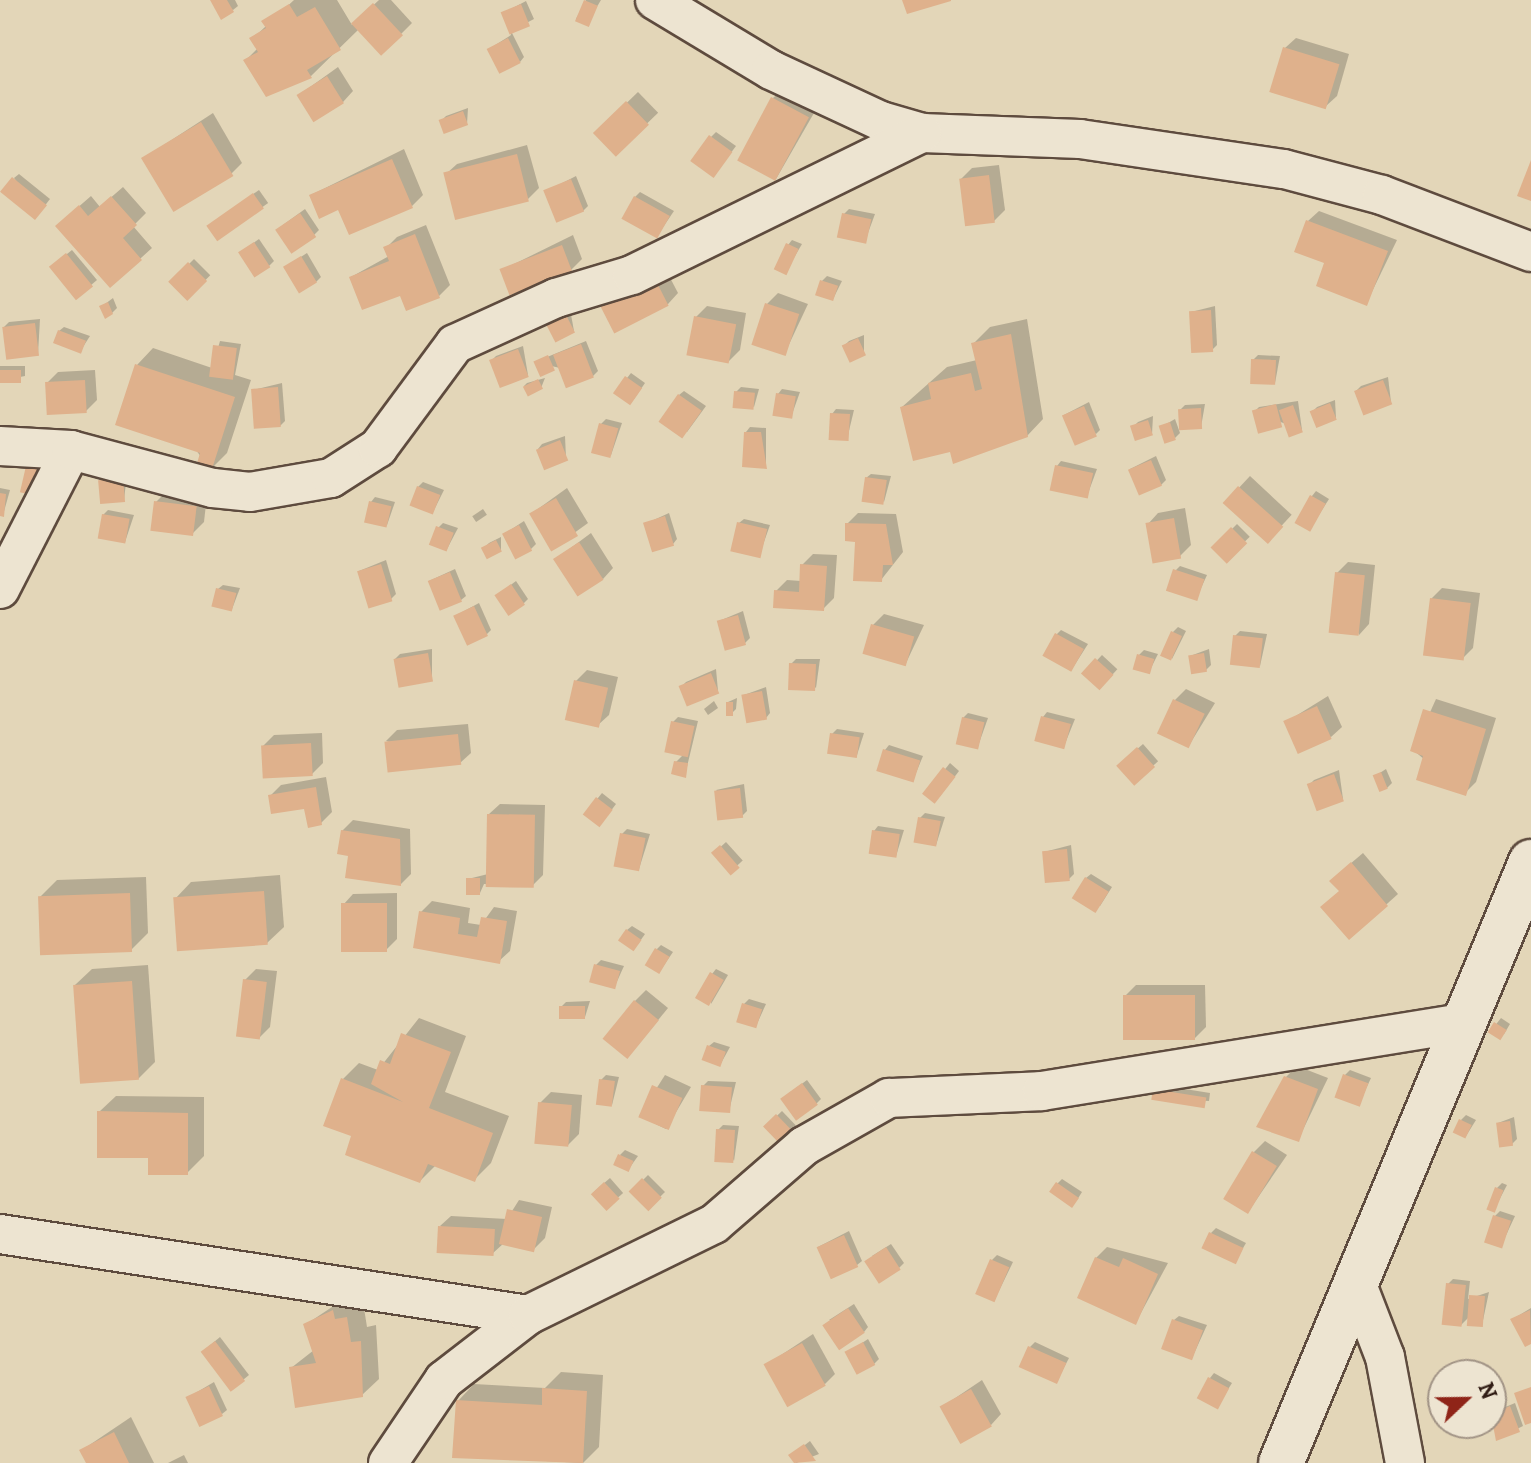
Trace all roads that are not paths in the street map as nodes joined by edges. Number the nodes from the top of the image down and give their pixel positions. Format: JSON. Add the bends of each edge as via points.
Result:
{"nodes":[{"id":1,"x":655,"y":0,"type":"edge"},
{"id":2,"x":714,"y":15,"type":"edge"},
{"id":3,"x":922,"y":133,"type":"junction"},
{"id":4,"x":1531,"y":252,"type":"edge"},
{"id":5,"x":0,"y":446,"type":"edge"},
{"id":6,"x":71,"y":450,"type":"junction"},
{"id":7,"x":0,"y":589,"type":"edge"},
{"id":8,"x":1531,"y":862,"type":"edge"},
{"id":9,"x":1464,"y":1023,"type":"junction"},
{"id":10,"x":0,"y":1234,"type":"edge"},
{"id":11,"x":1356,"y":1282,"type":"junction"},
{"id":12,"x":528,"y":1315,"type":"junction"},
{"id":13,"x":388,"y":1463,"type":"edge"},
{"id":14,"x":1281,"y":1463,"type":"edge"},
{"id":15,"x":1405,"y":1463,"type":"edge"}],
"edges":[{"from":1,"to":2,"type":"street"},
{"from":2,"to":3,"type":"street","via":[[843,107]]},
{"from":3,"to":4,"type":"street","via":[[1080,139],[1284,169],[1382,195]]},
{"from":3,"to":6,"type":"street","via":[[632,275],[556,298],[455,344],[378,448],[331,478],[250,492],[213,488]]},
{"from":5,"to":6,"type":"street"},
{"from":6,"to":7,"type":"street"},
{"from":8,"to":9,"type":"main road"},
{"from":9,"to":11,"type":"main road"},
{"from":9,"to":12,"type":"street","via":[[1042,1091],[889,1098],[804,1146],[714,1224]]},
{"from":10,"to":12,"type":"street"},
{"from":11,"to":14,"type":"main road"},
{"from":11,"to":15,"type":"street","via":[[1385,1357]]},
{"from":12,"to":13,"type":"street","via":[[444,1380]]}]}
